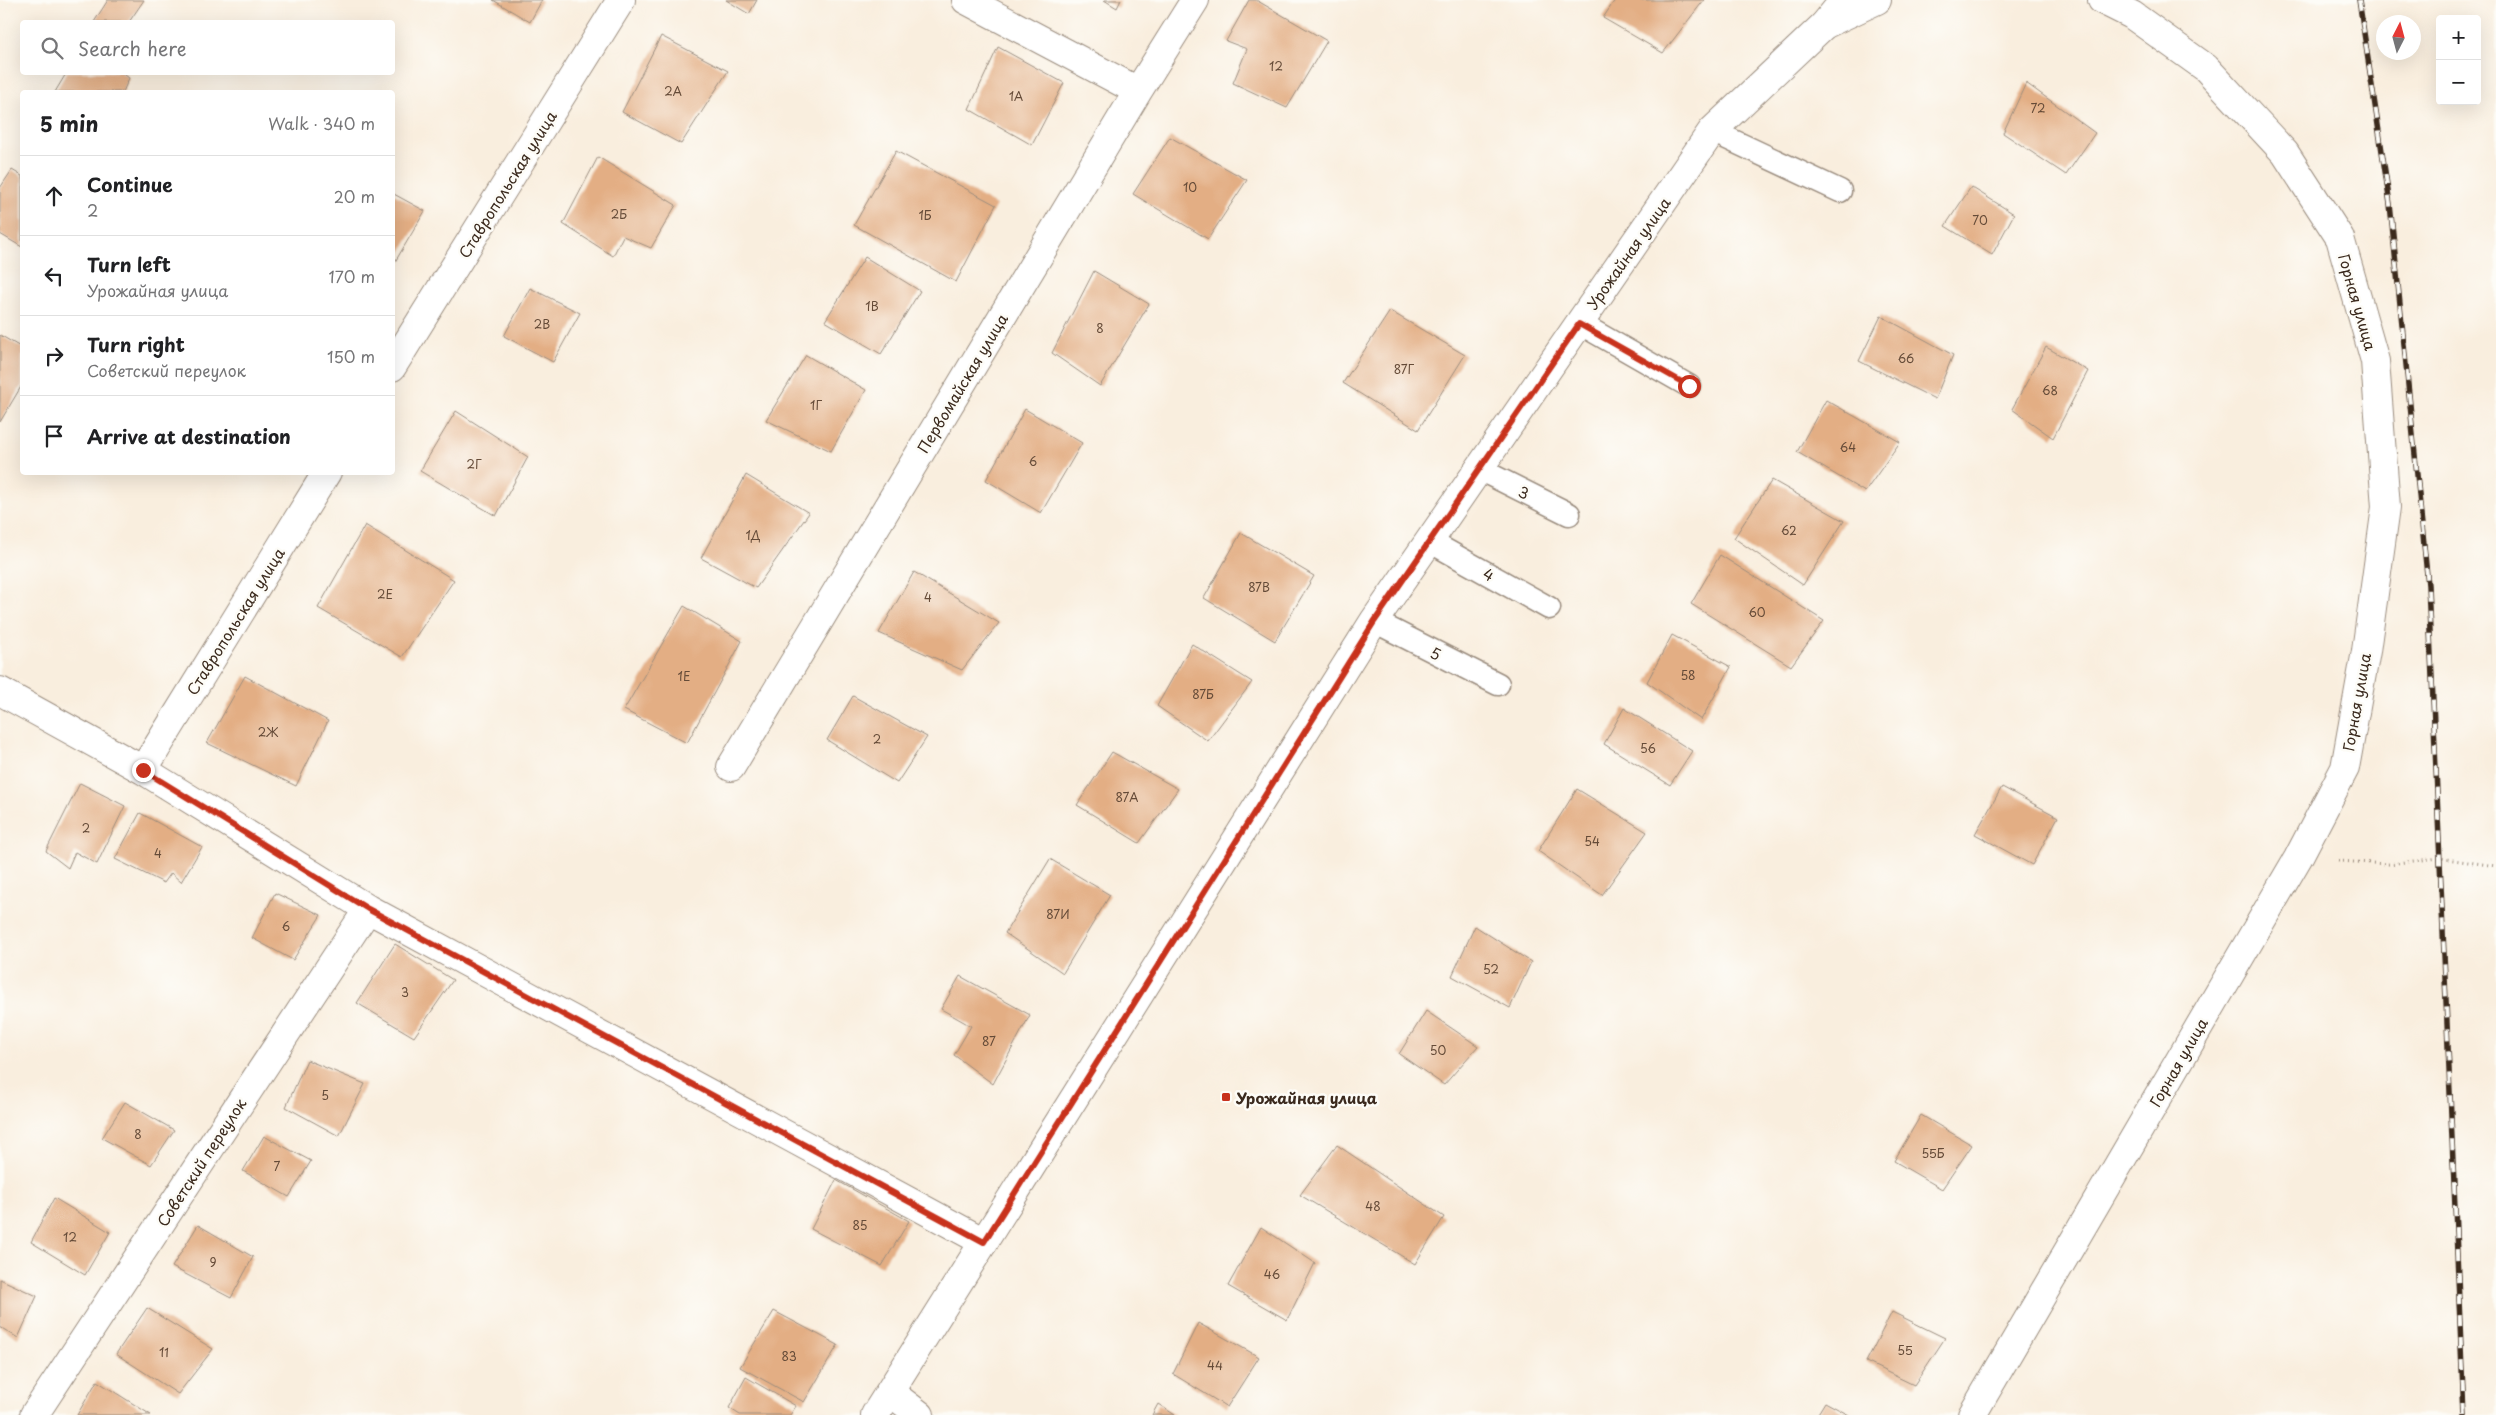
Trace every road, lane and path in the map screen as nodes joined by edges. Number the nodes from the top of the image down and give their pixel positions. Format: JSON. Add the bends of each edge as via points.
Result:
{"nodes":[{"id":1,"x":620,"y":0,"type":"edge"},
{"id":2,"x":966,"y":0,"type":"edge"},
{"id":3,"x":1195,"y":0,"type":"edge"},
{"id":4,"x":1844,"y":0,"type":"edge"},
{"id":5,"x":1877,"y":0,"type":"edge"},
{"id":6,"x":2102,"y":0,"type":"edge"},
{"id":7,"x":1824,"y":25,"type":"junction"},
{"id":8,"x":1138,"y":91,"type":"junction"},
{"id":9,"x":1712,"y":131,"type":"junction"},
{"id":10,"x":1840,"y":191,"type":"dead end"},
{"id":11,"x":1579,"y":324,"type":"junction"},
{"id":12,"x":395,"y":363,"type":"edge"},
{"id":13,"x":1689,"y":386,"type":"dead end"},
{"id":14,"x":1479,"y":469,"type":"junction"},
{"id":15,"x":325,"y":475,"type":"edge"},
{"id":16,"x":1569,"y":514,"type":"dead end"},
{"id":17,"x":1429,"y":541,"type":"junction"},
{"id":18,"x":1549,"y":608,"type":"dead end"},
{"id":19,"x":1374,"y":622,"type":"junction"},
{"id":20,"x":1498,"y":684,"type":"dead end"},
{"id":21,"x":0,"y":691,"type":"edge"},
{"id":22,"x":731,"y":767,"type":"dead end"},
{"id":23,"x":143,"y":770,"type":"junction"},
{"id":24,"x":2298,"y":858,"type":"junction"},
{"id":25,"x":2496,"y":866,"type":"edge"},
{"id":26,"x":368,"y":909,"type":"junction"},
{"id":27,"x":984,"y":1242,"type":"junction"},
{"id":28,"x":890,"y":1392,"type":"junction"},
{"id":29,"x":34,"y":1415,"type":"edge"},
{"id":30,"x":875,"y":1415,"type":"edge"},
{"id":31,"x":920,"y":1415,"type":"edge"},
{"id":32,"x":1972,"y":1415,"type":"edge"}],
"edges":[{"from":1,"to":12,"type":"street","name":"Ставропольская улица"},
{"from":2,"to":8,"type":"street"},
{"from":3,"to":8,"type":"street","name":"Первомайская улица"},
{"from":4,"to":7,"type":"street","name":"Урожайная улица"},
{"from":5,"to":7,"type":"street"},
{"from":6,"to":24,"type":"street","name":"Горная улица","via":[[2132,15],[2206,68],[2285,153],[2340,238],[2375,361],[2386,507],[2366,651],[2345,768]]},
{"from":7,"to":9,"type":"street","name":"Урожайная улица"},
{"from":8,"to":22,"type":"street","name":"Первомайская улица"},
{"from":9,"to":10,"type":"lane"},
{"from":9,"to":11,"type":"street","name":"Урожайная улица"},
{"from":11,"to":13,"type":"lane"},
{"from":11,"to":14,"type":"street","name":"Урожайная улица"},
{"from":14,"to":16,"type":"lane","name":"3"},
{"from":14,"to":17,"type":"street","name":"Урожайная улица"},
{"from":15,"to":23,"type":"street","name":"Ставропольская улица"},
{"from":17,"to":18,"type":"lane","name":"4"},
{"from":17,"to":19,"type":"street","name":"Урожайная улица"},
{"from":19,"to":20,"type":"lane","name":"5"},
{"from":19,"to":27,"type":"street","name":"Урожайная улица"},
{"from":21,"to":23,"type":"street"},
{"from":23,"to":26,"type":"street"},
{"from":24,"to":25,"type":"path","via":[[2388,864],[2439,858]]},
{"from":24,"to":32,"type":"street","name":"Горная улица"},
{"from":26,"to":27,"type":"street"},
{"from":26,"to":29,"type":"street","name":"Советский переулок"},
{"from":27,"to":28,"type":"street","name":"Урожайная улица"},
{"from":28,"to":30,"type":"street","name":"Урожайная улица"},
{"from":28,"to":31,"type":"street"}]}
